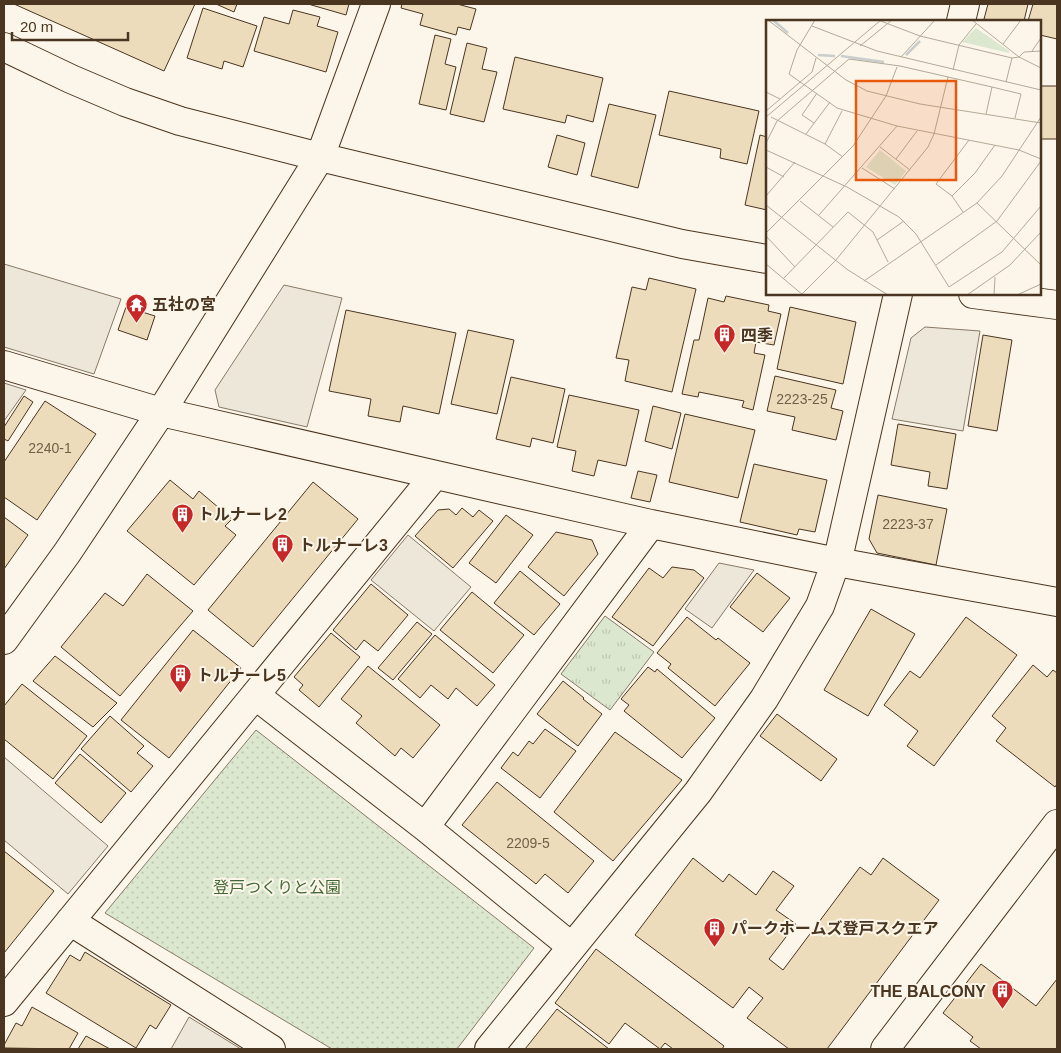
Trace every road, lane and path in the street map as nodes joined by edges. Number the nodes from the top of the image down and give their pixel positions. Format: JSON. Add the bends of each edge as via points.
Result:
{"nodes":[{"id":1,"x":376,"y":4,"type":"edge"},
{"id":2,"x":964,"y":4,"type":"edge"},
{"id":3,"x":960,"y":20,"type":"edge"},
{"id":4,"x":4,"y":47,"type":"edge"},
{"id":5,"x":320,"y":157,"type":"junction"},
{"id":6,"x":766,"y":260,"type":"edge"},
{"id":7,"x":898,"y":295,"type":"edge"},
{"id":8,"x":981,"y":295,"type":"edge"},
{"id":9,"x":1057,"y":305,"type":"edge"},
{"id":10,"x":4,"y":366,"type":"edge"},
{"id":11,"x":161,"y":412,"type":"junction"},
{"id":12,"x":436,"y":475,"type":"junction"},
{"id":13,"x":652,"y":524,"type":"junction"},
{"id":14,"x":837,"y":562,"type":"junction"},
{"id":15,"x":1057,"y":602,"type":"edge"},
{"id":16,"x":4,"y":640,"type":"edge"},
{"id":17,"x":255,"y":695,"type":"junction"},
{"id":18,"x":1057,"y":824,"type":"edge"},
{"id":19,"x":425,"y":827,"type":"junction"},
{"id":20,"x":70,"y":921,"type":"junction"},
{"id":21,"x":572,"y":946,"type":"junction"},
{"id":22,"x":4,"y":1002,"type":"edge"},
{"id":23,"x":272,"y":1049,"type":"edge"},
{"id":24,"x":489,"y":1049,"type":"edge"},
{"id":25,"x":885,"y":1049,"type":"edge"}],
"edges":[{"from":1,"to":5,"type":"street"},
{"from":2,"to":3,"type":"street"},
{"from":4,"to":5,"type":"street","via":[[125,102],[171,118]]},
{"from":5,"to":6,"type":"street","via":[[682,244]]},
{"from":5,"to":11,"type":"street"},
{"from":7,"to":14,"type":"street"},
{"from":8,"to":9,"type":"street"},
{"from":10,"to":11,"type":"street"},
{"from":11,"to":12,"type":"street"},
{"from":11,"to":16,"type":"street"},
{"from":12,"to":13,"type":"street"},
{"from":12,"to":17,"type":"street"},
{"from":13,"to":14,"type":"street"},
{"from":13,"to":19,"type":"street"},
{"from":14,"to":15,"type":"street"},
{"from":14,"to":21,"type":"street","via":[[820,606],[764,700],[698,792]]},
{"from":17,"to":19,"type":"street"},
{"from":17,"to":20,"type":"street"},
{"from":18,"to":25,"type":"street"},
{"from":19,"to":21,"type":"street"},
{"from":20,"to":22,"type":"street"},
{"from":20,"to":23,"type":"street"},
{"from":21,"to":24,"type":"street"}]}
